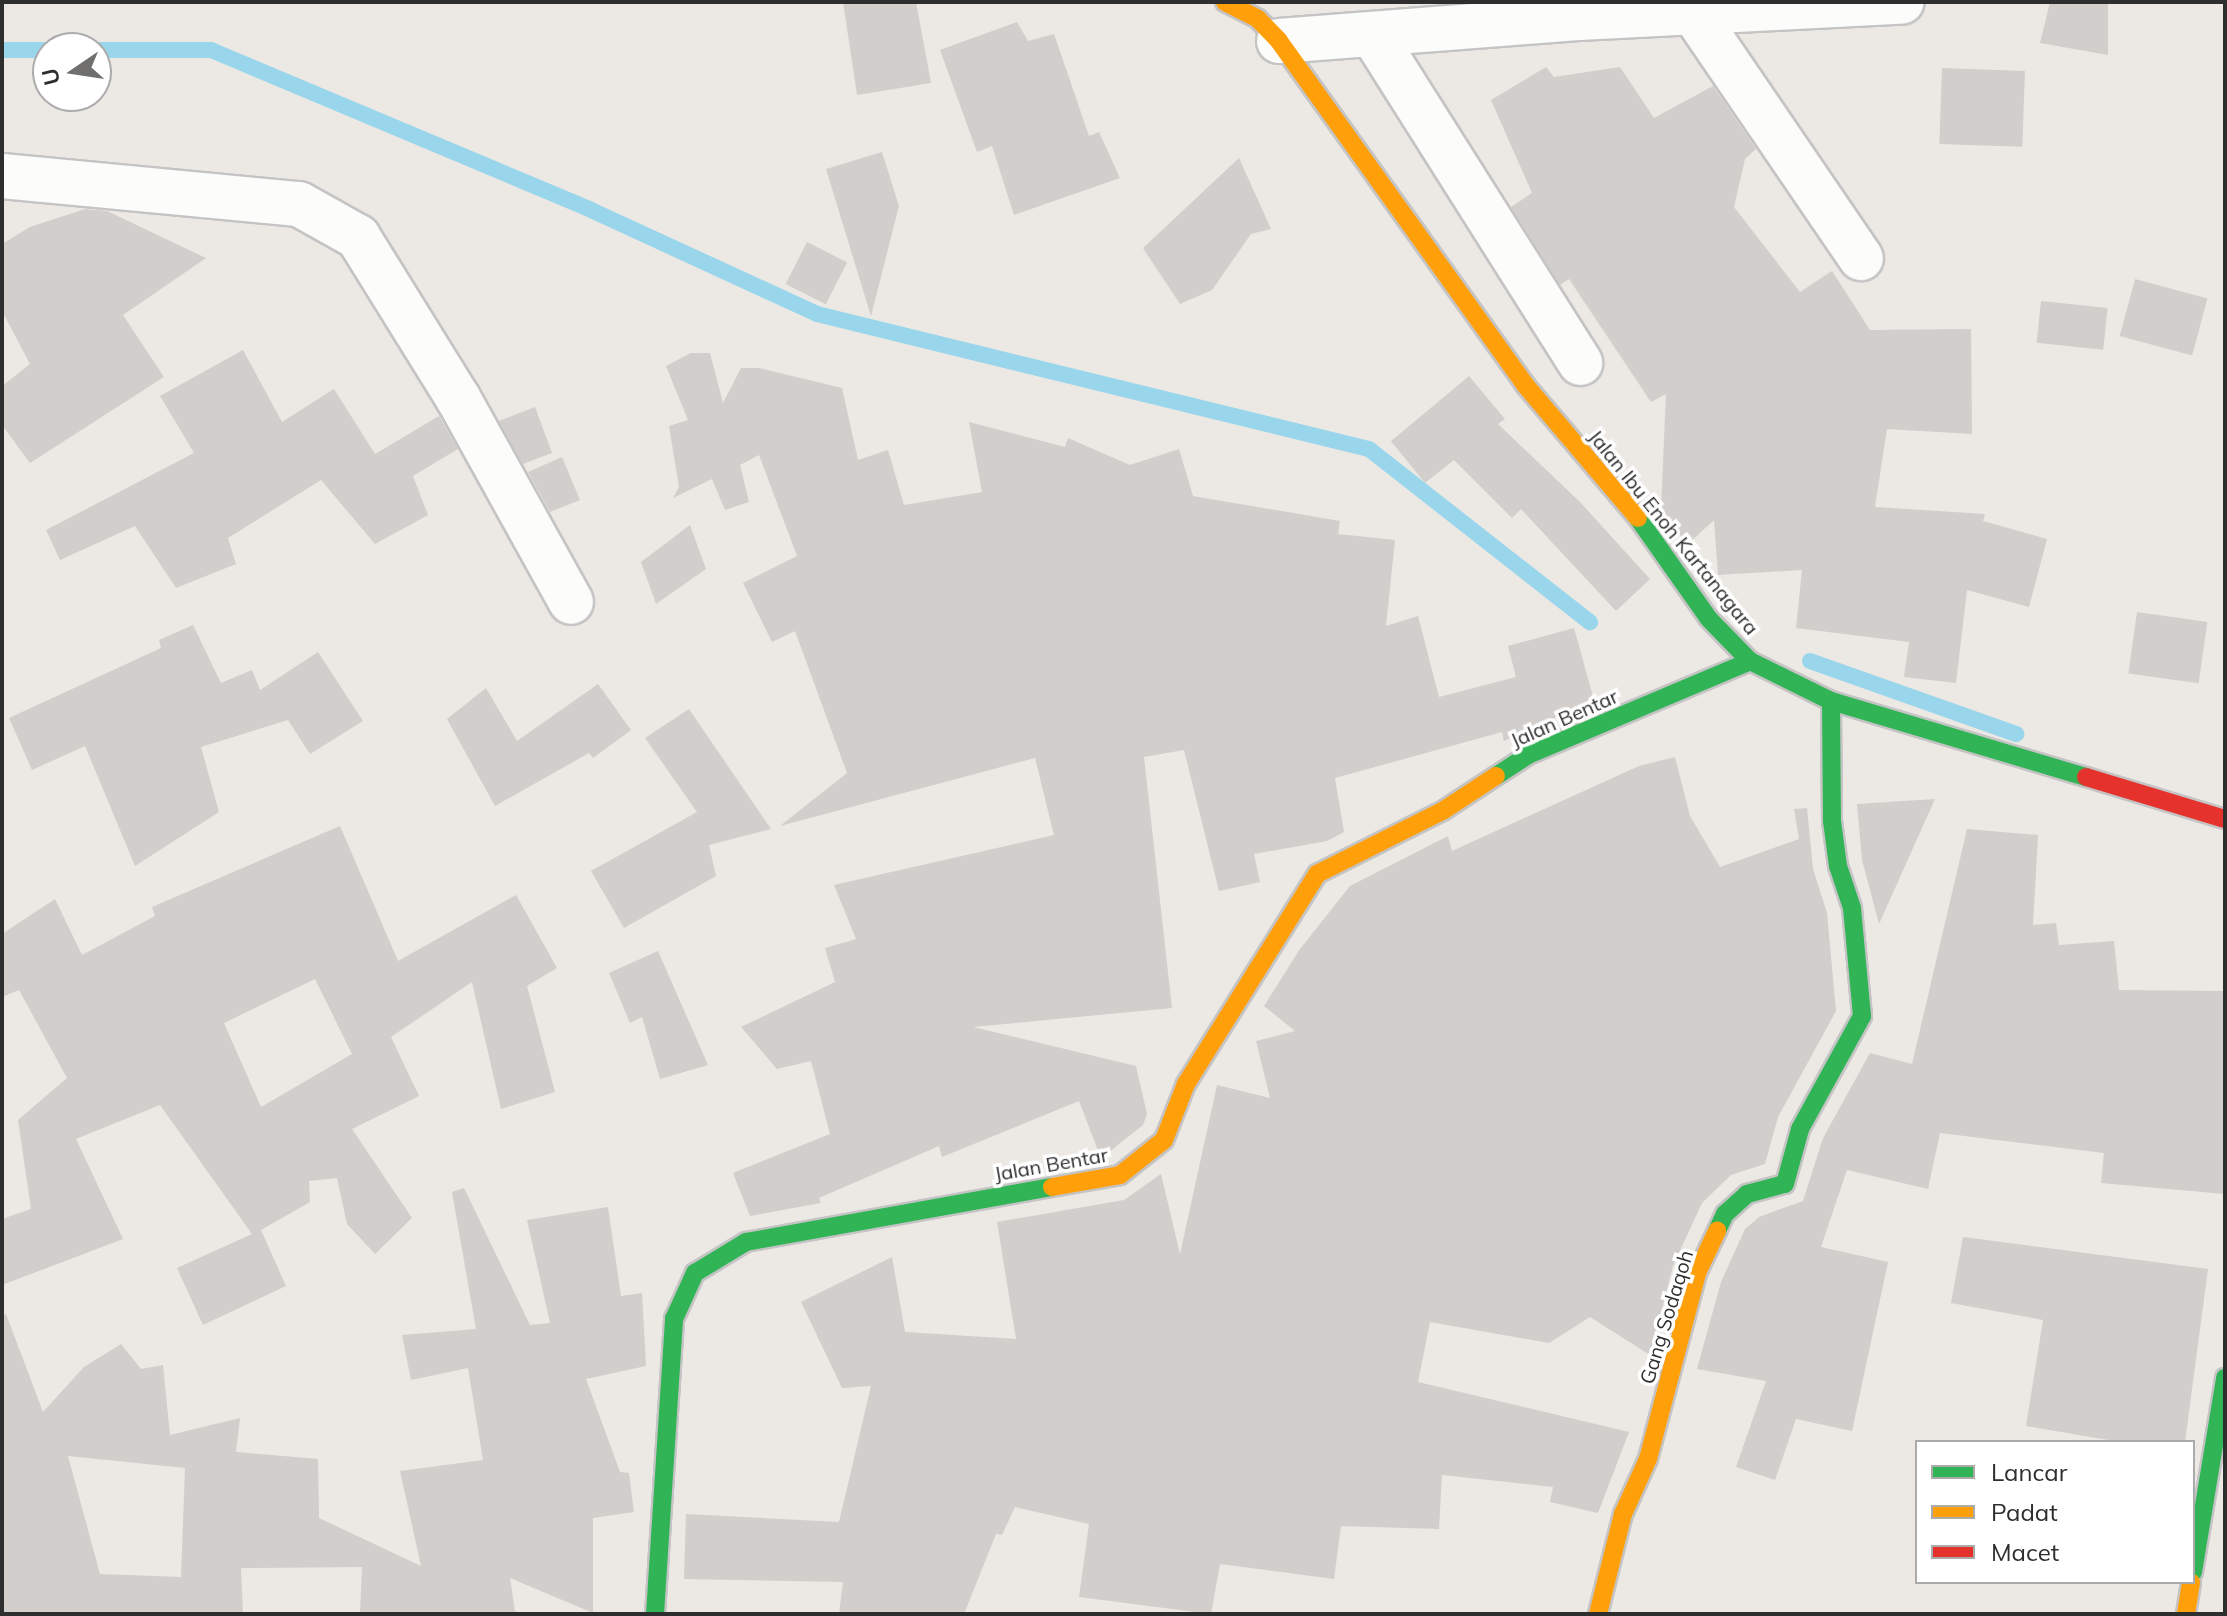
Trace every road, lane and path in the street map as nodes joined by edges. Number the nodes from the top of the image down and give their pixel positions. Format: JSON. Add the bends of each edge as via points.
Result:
{"nodes":[{"id":1,"x":1902,"y":2,"type":"edge"},
{"id":2,"x":1229,"y":3,"type":"edge"},
{"id":3,"x":1693,"y":12,"type":"junction"},
{"id":4,"x":1373,"y":35,"type":"junction"},
{"id":5,"x":1279,"y":41,"type":"junction"},
{"id":6,"x":2,"y":176,"type":"edge"},
{"id":7,"x":1861,"y":258,"type":"dead end"},
{"id":8,"x":1580,"y":363,"type":"dead end"},
{"id":9,"x":571,"y":602,"type":"dead end"},
{"id":10,"x":1750,"y":661,"type":"junction"},
{"id":11,"x":1831,"y":701,"type":"junction"},
{"id":12,"x":2225,"y":819,"type":"edge"},
{"id":13,"x":2225,"y":1378,"type":"edge"},
{"id":14,"x":2195,"y":1560,"type":"edge"},
{"id":15,"x":2191,"y":1584,"type":"edge"},
{"id":16,"x":655,"y":1614,"type":"edge"},
{"id":17,"x":1598,"y":1614,"type":"edge"},
{"id":18,"x":2186,"y":1614,"type":"edge"}],
"edges":[{"from":1,"to":3,"type":"street"},
{"from":2,"to":5,"type":"street","name":"Jalan Ibu Enoh Kartanagara","via":[[1258,19]]},
{"from":3,"to":4,"type":"street"},
{"from":3,"to":7,"type":"street"},
{"from":4,"to":5,"type":"street"},
{"from":4,"to":8,"type":"street"},
{"from":5,"to":10,"type":"street","name":"Jalan Ibu Enoh Kartanagara","via":[[1526,386],[1630,507],[1709,619]]},
{"from":6,"to":9,"type":"street","via":[[299,204],[358,237],[458,398]]},
{"from":10,"to":11,"type":"street","name":"Jalan Ibu Enoh Kartanagara"},
{"from":10,"to":16,"type":"street","name":"Jalan Bentar","via":[[1528,755],[1444,810],[1317,874],[1186,1084],[1164,1140],[1120,1175],[746,1242],[695,1273],[674,1319]]},
{"from":11,"to":12,"type":"street","name":"Jalan Ibu Enoh Kartanagara","via":[[2029,765]]},
{"from":11,"to":17,"type":"street","name":"Gang Sodaqoh","via":[[1832,821],[1838,866],[1852,908],[1862,1016],[1800,1129],[1785,1184],[1747,1194],[1725,1214],[1697,1273],[1648,1459],[1623,1514]]},
{"from":13,"to":14,"type":"street"},
{"from":15,"to":18,"type":"street"}]}
